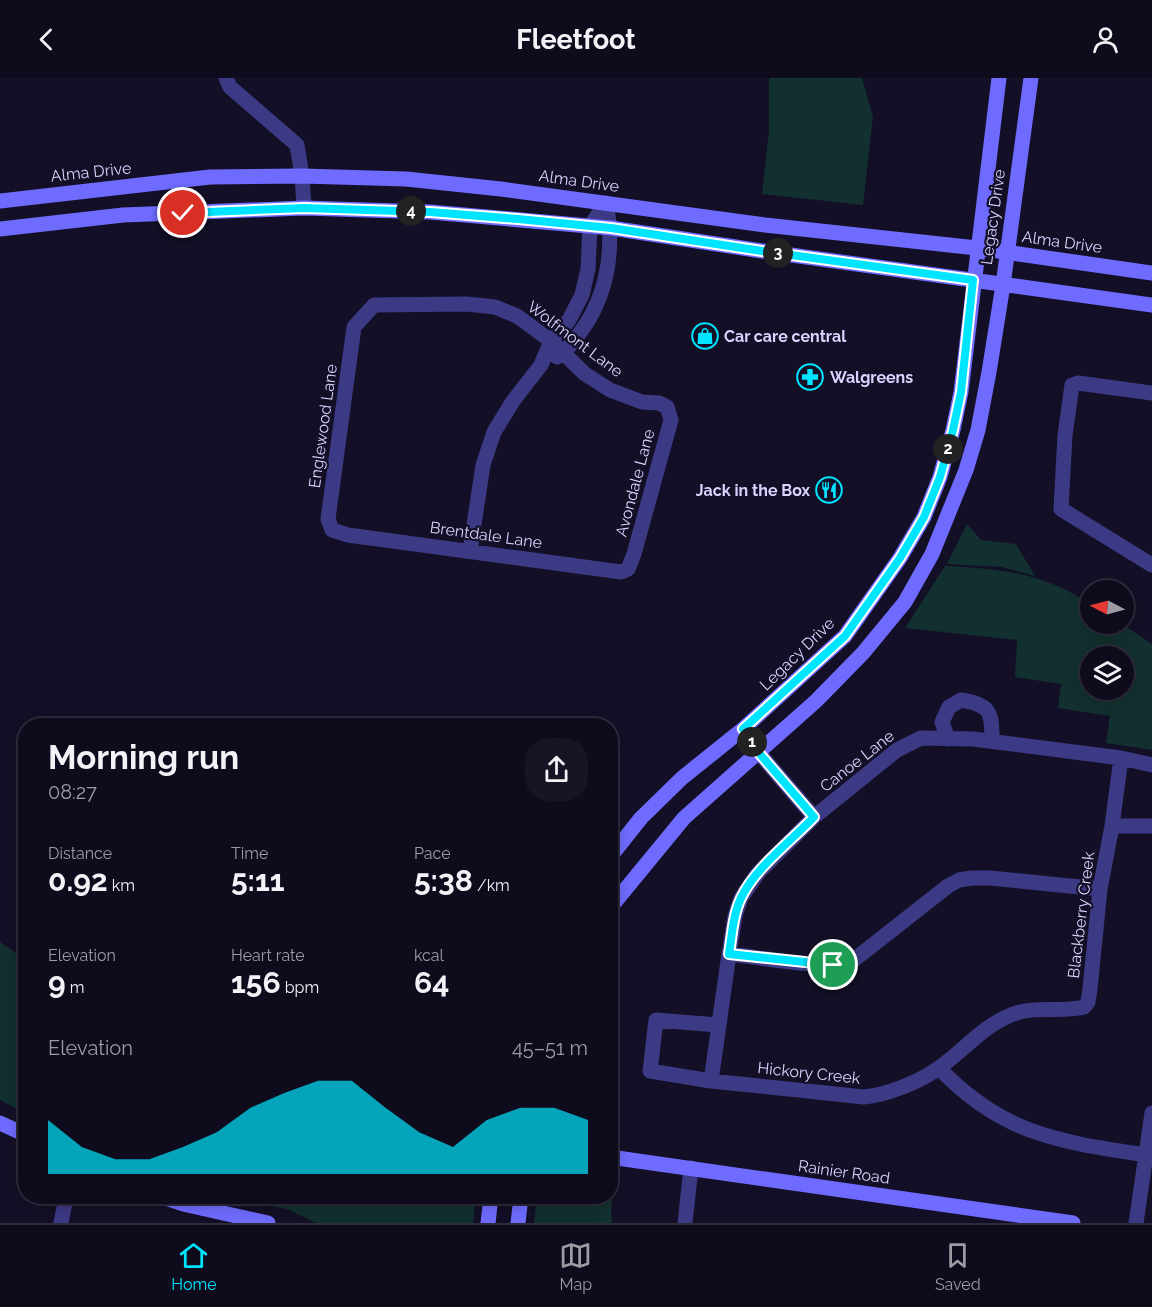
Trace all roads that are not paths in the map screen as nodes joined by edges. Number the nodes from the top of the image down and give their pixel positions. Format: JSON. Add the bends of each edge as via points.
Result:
{"nodes":[{"id":1,"x":226,"y":78,"type":"edge"},
{"id":2,"x":999,"y":78,"type":"edge"},
{"id":3,"x":1030,"y":78,"type":"edge"},
{"id":4,"x":302,"y":176,"type":"junction"},
{"id":5,"x":120,"y":187,"type":"junction"},
{"id":6,"x":0,"y":201,"type":"edge"},
{"id":7,"x":606,"y":203,"type":"junction"},
{"id":8,"x":304,"y":208,"type":"junction"},
{"id":9,"x":123,"y":215,"type":"junction"},
{"id":10,"x":765,"y":225,"type":"junction"},
{"id":11,"x":590,"y":226,"type":"junction"},
{"id":12,"x":611,"y":228,"type":"junction"},
{"id":13,"x":0,"y":229,"type":"edge"},
{"id":14,"x":977,"y":248,"type":"junction"},
{"id":15,"x":762,"y":251,"type":"junction"},
{"id":16,"x":1006,"y":253,"type":"junction"},
{"id":17,"x":1152,"y":273,"type":"edge"},
{"id":18,"x":973,"y":280,"type":"junction"},
{"id":19,"x":1003,"y":285,"type":"junction"},
{"id":20,"x":1152,"y":305,"type":"edge"},
{"id":21,"x":359,"y":321,"type":"joint"},
{"id":22,"x":551,"y":340,"type":"junction"},
{"id":23,"x":564,"y":352,"type":"junction"},
{"id":24,"x":541,"y":365,"type":"junction"},
{"id":25,"x":1152,"y":393,"type":"edge"},
{"id":26,"x":667,"y":407,"type":"joint"},
{"id":27,"x":924,"y":517,"type":"junction"},
{"id":28,"x":943,"y":529,"type":"junction"},
{"id":29,"x":338,"y":532,"type":"joint"},
{"id":30,"x":470,"y":551,"type":"junction"},
{"id":31,"x":1152,"y":565,"type":"edge"},
{"id":32,"x":628,"y":569,"type":"joint"},
{"id":33,"x":743,"y":729,"type":"junction"},
{"id":34,"x":948,"y":739,"type":"junction"},
{"id":35,"x":992,"y":741,"type":"junction"},
{"id":36,"x":759,"y":753,"type":"junction"},
{"id":37,"x":1121,"y":758,"type":"junction"},
{"id":38,"x":1152,"y":765,"type":"edge"},
{"id":39,"x":814,"y":817,"type":"junction"},
{"id":40,"x":1112,"y":826,"type":"junction"},
{"id":41,"x":1152,"y":826,"type":"edge"},
{"id":42,"x":618,"y":847,"type":"edge"},
{"id":43,"x":1100,"y":889,"type":"junction"},
{"id":44,"x":618,"y":898,"type":"edge"},
{"id":45,"x":729,"y":954,"type":"junction"},
{"id":46,"x":1084,"y":1007,"type":"joint"},
{"id":47,"x":718,"y":1026,"type":"junction"},
{"id":48,"x":939,"y":1068,"type":"junction"},
{"id":49,"x":711,"y":1081,"type":"junction"},
{"id":50,"x":1152,"y":1113,"type":"edge"},
{"id":51,"x":0,"y":1123,"type":"edge"},
{"id":52,"x":18,"y":1131,"type":"edge"},
{"id":53,"x":1149,"y":1156,"type":"edge"},
{"id":54,"x":618,"y":1157,"type":"edge"},
{"id":55,"x":691,"y":1168,"type":"junction"},
{"id":56,"x":65,"y":1204,"type":"edge"},
{"id":57,"x":183,"y":1204,"type":"edge"},
{"id":58,"x":490,"y":1204,"type":"edge"},
{"id":59,"x":520,"y":1204,"type":"edge"},
{"id":60,"x":226,"y":1218,"type":"edge"},
{"id":61,"x":61,"y":1223,"type":"edge"},
{"id":62,"x":268,"y":1223,"type":"edge"},
{"id":63,"x":488,"y":1223,"type":"edge"},
{"id":64,"x":518,"y":1223,"type":"edge"},
{"id":65,"x":685,"y":1223,"type":"edge"},
{"id":66,"x":1073,"y":1223,"type":"edge"},
{"id":67,"x":1136,"y":1223,"type":"edge"}],
"edges":[{"from":1,"to":4,"type":"street","via":[[230,87],[297,145]]},
{"from":2,"to":14,"type":"main road","name":"Legacy Drive"},
{"from":3,"to":16,"type":"main road","name":"Legacy Drive"},
{"from":4,"to":5,"type":"main road","name":"Alma Drive","via":[[210,177]]},
{"from":4,"to":7,"type":"main road","name":"Alma Drive","via":[[406,179]]},
{"from":4,"to":8,"type":"street"},
{"from":5,"to":6,"type":"main road","name":"Alma Drive"},
{"from":5,"to":9,"type":"main road"},
{"from":7,"to":10,"type":"main road","name":"Alma Drive"},
{"from":7,"to":11,"type":"street"},
{"from":7,"to":12,"type":"street"},
{"from":8,"to":9,"type":"main road"},
{"from":8,"to":11,"type":"main road","via":[[430,212]]},
{"from":9,"to":13,"type":"main road"},
{"from":10,"to":14,"type":"main road","name":"Alma Drive"},
{"from":10,"to":15,"type":"main road"},
{"from":11,"to":12,"type":"main road"},
{"from":11,"to":22,"type":"street","via":[[582,296]]},
{"from":12,"to":15,"type":"main road"},
{"from":12,"to":23,"type":"street","via":[[608,265],[599,301]]},
{"from":14,"to":16,"type":"main road","name":"Alma Drive"},
{"from":14,"to":18,"type":"main road","name":"Legacy Drive"},
{"from":15,"to":18,"type":"main road"},
{"from":16,"to":17,"type":"main road","name":"Alma Drive"},
{"from":16,"to":19,"type":"main road","name":"Legacy Drive"},
{"from":18,"to":19,"type":"main road"},
{"from":18,"to":27,"type":"main road","name":"Legacy Drive","via":[[961,392],[940,477]]},
{"from":19,"to":20,"type":"main road"},
{"from":19,"to":28,"type":"main road","name":"Legacy Drive","via":[[978,430]]},
{"from":21,"to":22,"type":"street","name":"Wolfmont Lane","via":[[374,305],[467,304],[495,307],[518,316]]},
{"from":21,"to":29,"type":"street","name":"Englewood Lane","via":[[354,327],[328,519],[332,530]]},
{"from":22,"to":23,"type":"street","name":"Wolfmont Lane"},
{"from":22,"to":24,"type":"street"},
{"from":23,"to":24,"type":"street"},
{"from":23,"to":26,"type":"street","name":"Wolfmont Lane","via":[[585,374],[610,390]]},
{"from":24,"to":30,"type":"street","via":[[494,432],[483,465]]},
{"from":25,"to":31,"type":"street","via":[[1072,385],[1060,509]]},
{"from":26,"to":32,"type":"street","name":"Avondale Lane","via":[[671,420]]},
{"from":27,"to":28,"type":"main road"},
{"from":27,"to":33,"type":"main road","name":"Legacy Drive","via":[[845,636]]},
{"from":28,"to":36,"type":"main road","name":"Legacy Drive","via":[[905,602],[863,653]]},
{"from":29,"to":30,"type":"street","name":"Brentdale Lane"},
{"from":30,"to":32,"type":"street","name":"Brentdale Lane","via":[[621,572]]},
{"from":33,"to":36,"type":"street"},
{"from":33,"to":42,"type":"main road","name":"Legacy Drive","via":[[682,778]]},
{"from":34,"to":35,"type":"street","name":"Canoe Lane"},
{"from":34,"to":35,"type":"street","via":[[942,722],[949,707],[961,700],[979,703],[989,713],[993,721]]},
{"from":34,"to":39,"type":"street","name":"Canoe Lane","via":[[921,738],[905,746]]},
{"from":35,"to":37,"type":"street","name":"Canoe Lane"},
{"from":36,"to":39,"type":"street"},
{"from":36,"to":44,"type":"main road","name":"Legacy Drive","via":[[684,818]]},
{"from":37,"to":38,"type":"street","name":"Canoe Lane"},
{"from":37,"to":40,"type":"street","name":"Blackberry Creek"},
{"from":39,"to":45,"type":"street","name":"Canoe Lane","via":[[748,886],[735,916]]},
{"from":40,"to":41,"type":"street"},
{"from":40,"to":43,"type":"street","name":"Blackberry Creek"},
{"from":43,"to":45,"type":"street","via":[[972,878],[948,886],[844,964]]},
{"from":43,"to":46,"type":"street","name":"Blackberry Creek","via":[[1090,989]]},
{"from":45,"to":47,"type":"street","name":"Canoe Lane"},
{"from":46,"to":48,"type":"street","name":"Hickory Creek","via":[[1010,1015],[982,1032]]},
{"from":47,"to":49,"type":"street","name":"Canoe Lane"},
{"from":47,"to":49,"type":"street","name":"Hickory Creek","via":[[656,1020],[650,1071]]},
{"from":48,"to":49,"type":"street","name":"Hickory Creek","via":[[894,1091],[864,1097]]},
{"from":48,"to":53,"type":"street","via":[[960,1090],[1020,1128],[1050,1138]]},
{"from":50,"to":53,"type":"street"},
{"from":51,"to":52,"type":"main road"},
{"from":53,"to":67,"type":"street"},
{"from":54,"to":55,"type":"main road","name":"Rainier Road"},
{"from":55,"to":65,"type":"street"},
{"from":55,"to":66,"type":"main road","name":"Rainier Road"},
{"from":56,"to":61,"type":"street"},
{"from":57,"to":60,"type":"main road"},
{"from":58,"to":63,"type":"main road"},
{"from":59,"to":64,"type":"main road"},
{"from":60,"to":62,"type":"main road"}]}
